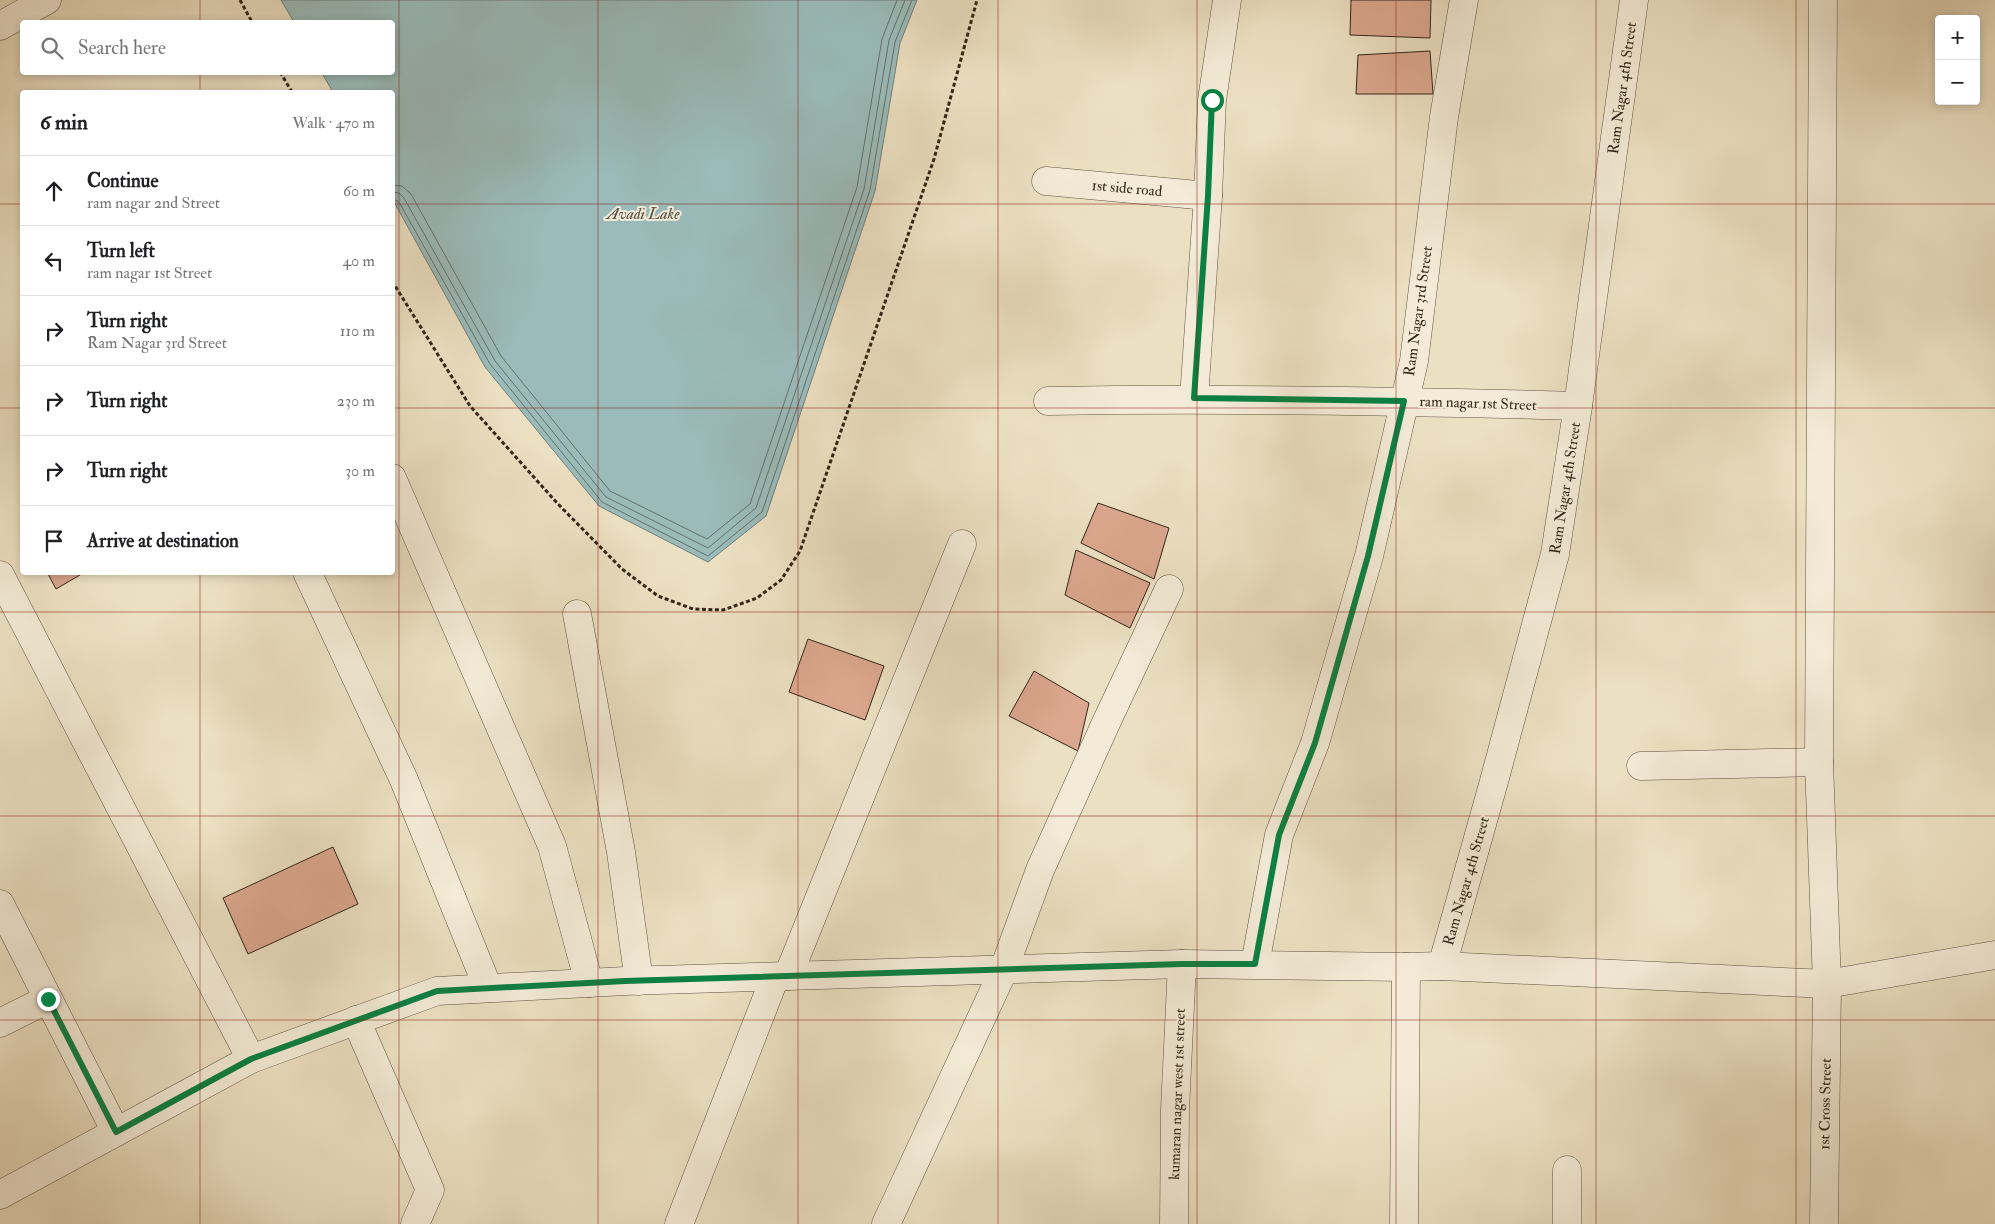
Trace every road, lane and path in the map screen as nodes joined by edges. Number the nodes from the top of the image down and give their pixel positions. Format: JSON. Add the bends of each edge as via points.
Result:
{"nodes":[{"id":1,"x":46,"y":0,"type":"edge"},
{"id":2,"x":240,"y":0,"type":"edge"},
{"id":3,"x":977,"y":0,"type":"edge"},
{"id":4,"x":1227,"y":0,"type":"edge"},
{"id":5,"x":1464,"y":0,"type":"edge"},
{"id":6,"x":1634,"y":0,"type":"edge"},
{"id":7,"x":1823,"y":0,"type":"edge"},
{"id":8,"x":251,"y":20,"type":"edge"},
{"id":9,"x":0,"y":26,"type":"edge"},
{"id":10,"x":282,"y":75,"type":"edge"},
{"id":11,"x":291,"y":90,"type":"edge"},
{"id":12,"x":1046,"y":181,"type":"dead end"},
{"id":13,"x":1208,"y":196,"type":"junction"},
{"id":14,"x":395,"y":286,"type":"edge"},
{"id":15,"x":1194,"y":398,"type":"junction"},
{"id":16,"x":1048,"y":401,"type":"dead end"},
{"id":17,"x":1404,"y":401,"type":"junction"},
{"id":18,"x":1578,"y":406,"type":"junction"},
{"id":19,"x":395,"y":485,"type":"edge"},
{"id":20,"x":962,"y":544,"type":"dead end"},
{"id":21,"x":0,"y":575,"type":"edge"},
{"id":22,"x":308,"y":575,"type":"edge"},
{"id":23,"x":1169,"y":589,"type":"dead end"},
{"id":24,"x":577,"y":614,"type":"dead end"},
{"id":25,"x":1818,"y":762,"type":"junction"},
{"id":26,"x":1641,"y":766,"type":"dead end"},
{"id":27,"x":0,"y":904,"type":"edge"},
{"id":28,"x":1995,"y":955,"type":"edge"},
{"id":29,"x":1182,"y":964,"type":"junction"},
{"id":30,"x":1255,"y":964,"type":"junction"},
{"id":31,"x":1442,"y":966,"type":"junction"},
{"id":32,"x":1406,"y":968,"type":"junction"},
{"id":33,"x":1004,"y":969,"type":"junction"},
{"id":34,"x":782,"y":976,"type":"junction"},
{"id":35,"x":639,"y":981,"type":"junction"},
{"id":36,"x":589,"y":983,"type":"junction"},
{"id":37,"x":1826,"y":984,"type":"junction"},
{"id":38,"x":488,"y":988,"type":"junction"},
{"id":39,"x":48,"y":999,"type":"junction"},
{"id":40,"x":356,"y":1020,"type":"junction"},
{"id":41,"x":0,"y":1023,"type":"edge"},
{"id":42,"x":251,"y":1059,"type":"junction"},
{"id":43,"x":116,"y":1132,"type":"junction"},
{"id":44,"x":1567,"y":1170,"type":"dead end"},
{"id":45,"x":0,"y":1195,"type":"edge"},
{"id":46,"x":415,"y":1224,"type":"edge"},
{"id":47,"x":679,"y":1224,"type":"edge"},
{"id":48,"x":886,"y":1224,"type":"edge"},
{"id":49,"x":1174,"y":1224,"type":"edge"},
{"id":50,"x":1404,"y":1224,"type":"edge"},
{"id":51,"x":1568,"y":1224,"type":"edge"},
{"id":52,"x":1824,"y":1224,"type":"edge"}],
"edges":[{"from":1,"to":9,"type":"street"},
{"from":2,"to":8,"type":"path"},
{"from":3,"to":14,"type":"path","via":[[934,159],[800,551],[781,580],[757,598],[723,610],[693,609],[658,596],[622,569],[470,406]]},
{"from":4,"to":13,"type":"street","via":[[1212,100]]},
{"from":5,"to":17,"type":"street","name":"Ram Nagar 3rd Street","via":[[1444,117],[1414,361]]},
{"from":6,"to":18,"type":"street","name":"Ram Nagar 4th Street"},
{"from":7,"to":25,"type":"street","name":"1st Cross Street"},
{"from":10,"to":11,"type":"path"},
{"from":12,"to":13,"type":"street","name":"1st side road"},
{"from":13,"to":15,"type":"street"},
{"from":15,"to":16,"type":"street","name":"ram nagar 1st Street"},
{"from":15,"to":17,"type":"street","name":"ram nagar 1st Street"},
{"from":17,"to":18,"type":"street","name":"ram nagar 1st Street"},
{"from":17,"to":30,"type":"street","name":"Ram Nagar 3rd Street","via":[[1366,565],[1315,743],[1279,835]]},
{"from":18,"to":31,"type":"street","name":"Ram Nagar 4th Street","via":[[1555,554]]},
{"from":19,"to":36,"type":"street","via":[[552,846]]},
{"from":20,"to":34,"type":"street"},
{"from":21,"to":42,"type":"street"},
{"from":22,"to":38,"type":"street","via":[[404,780]]},
{"from":23,"to":33,"type":"street","via":[[1040,870]]},
{"from":24,"to":35,"type":"street","via":[[621,852]]},
{"from":25,"to":26,"type":"street"},
{"from":25,"to":37,"type":"street","name":"1st Cross Street"},
{"from":27,"to":39,"type":"street"},
{"from":28,"to":37,"type":"street"},
{"from":29,"to":30,"type":"street"},
{"from":29,"to":33,"type":"street"},
{"from":29,"to":49,"type":"street","name":"kumaran nagar west 1st street","via":[[1175,1110]]},
{"from":30,"to":32,"type":"street"},
{"from":31,"to":32,"type":"street"},
{"from":31,"to":37,"type":"street"},
{"from":32,"to":50,"type":"street"},
{"from":33,"to":34,"type":"street"},
{"from":33,"to":48,"type":"street"},
{"from":34,"to":35,"type":"street"},
{"from":34,"to":47,"type":"street"},
{"from":35,"to":36,"type":"street"},
{"from":36,"to":38,"type":"street"},
{"from":37,"to":52,"type":"street","name":"1st Cross Street"},
{"from":38,"to":40,"type":"street","via":[[437,991]]},
{"from":39,"to":41,"type":"street"},
{"from":39,"to":43,"type":"street"},
{"from":40,"to":42,"type":"street"},
{"from":40,"to":46,"type":"street","via":[[430,1190]]},
{"from":42,"to":43,"type":"street"},
{"from":43,"to":45,"type":"street"},
{"from":44,"to":51,"type":"street"}]}
